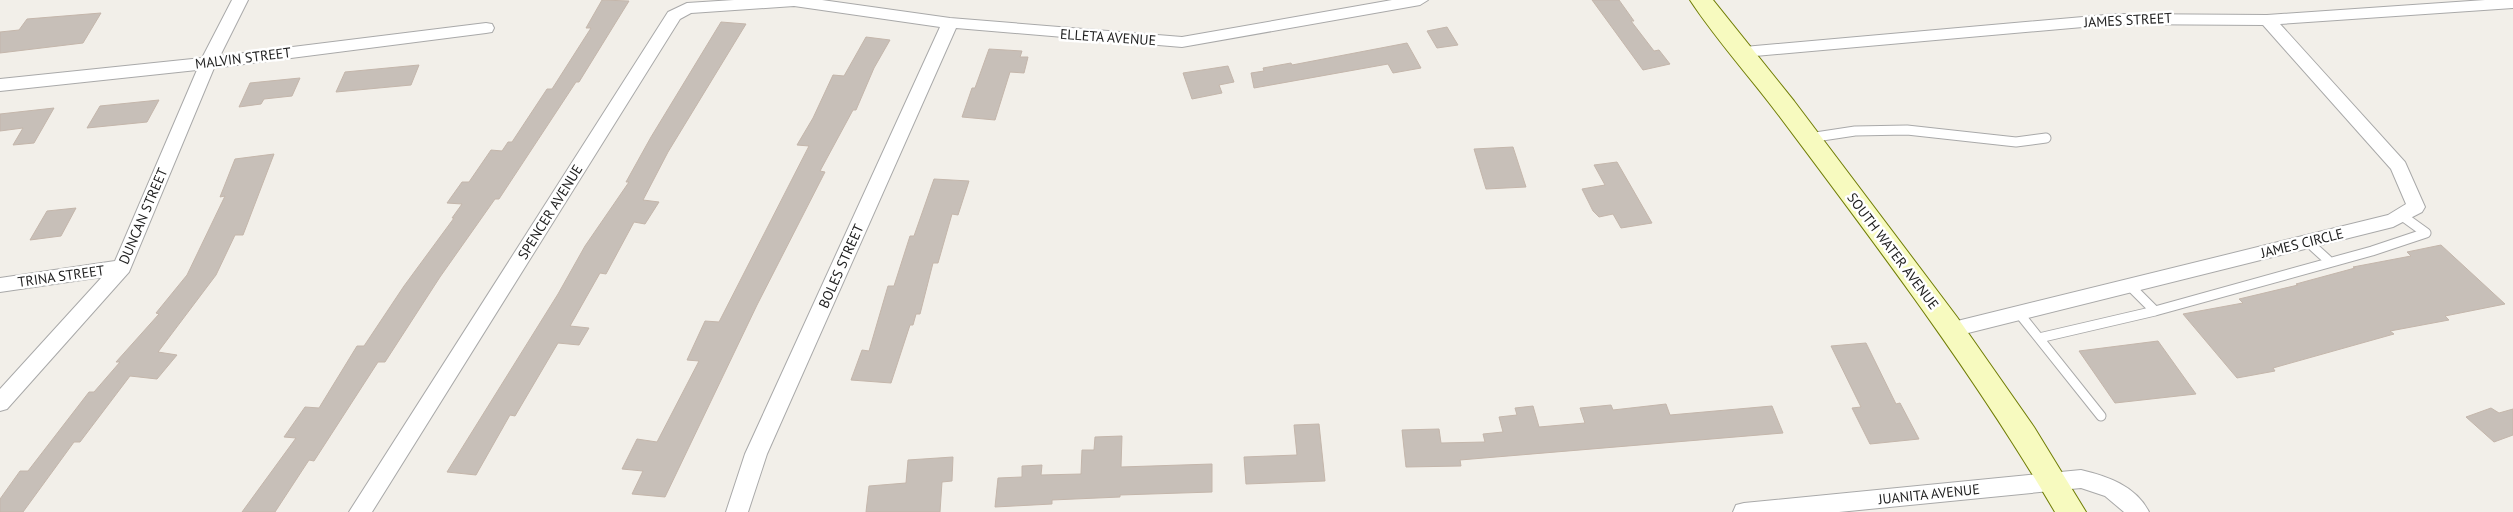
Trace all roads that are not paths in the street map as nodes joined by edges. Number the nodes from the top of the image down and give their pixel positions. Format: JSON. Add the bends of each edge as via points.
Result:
{"nodes":[{"id":1,"x":240,"y":0,"type":"edge"},
{"id":2,"x":1420,"y":0,"type":"edge"},
{"id":3,"x":1701,"y":0,"type":"edge"},
{"id":4,"x":794,"y":1,"type":"edge"},
{"id":5,"x":700,"y":3,"type":"edge"},
{"id":6,"x":1388,"y":3,"type":"edge"},
{"id":7,"x":2513,"y":4,"type":"edge"},
{"id":8,"x":2267,"y":20,"type":"junction"},
{"id":9,"x":950,"y":23,"type":"junction"},
{"id":10,"x":486,"y":28,"type":"dead end"},
{"id":11,"x":1744,"y":52,"type":"junction"},
{"id":12,"x":208,"y":63,"type":"junction"},
{"id":13,"x":0,"y":85,"type":"edge"},
{"id":14,"x":1808,"y":138,"type":"junction"},
{"id":15,"x":2046,"y":138,"type":"dead end"},
{"id":16,"x":2401,"y":215,"type":"junction"},
{"id":17,"x":2306,"y":242,"type":"junction"},
{"id":18,"x":2330,"y":262,"type":"junction"},
{"id":19,"x":122,"y":267,"type":"junction"},
{"id":20,"x":0,"y":285,"type":"edge"},
{"id":21,"x":2129,"y":285,"type":"junction"},
{"id":22,"x":2155,"y":311,"type":"junction"},
{"id":23,"x":2018,"y":312,"type":"junction"},
{"id":24,"x":1952,"y":329,"type":"junction"},
{"id":25,"x":2038,"y":338,"type":"junction"},
{"id":26,"x":0,"y":403,"type":"edge"},
{"id":27,"x":2101,"y":416,"type":"dead end"},
{"id":28,"x":2054,"y":482,"type":"junction"},
{"id":29,"x":360,"y":512,"type":"edge"},
{"id":30,"x":737,"y":512,"type":"edge"},
{"id":31,"x":1744,"y":512,"type":"edge"},
{"id":32,"x":2071,"y":512,"type":"edge"},
{"id":33,"x":2138,"y":512,"type":"edge"}],
"edges":[{"from":1,"to":12,"type":"street","name":"DUNCAN STREET"},
{"from":2,"to":6,"type":"street","name":"ELLETA AVENUE"},
{"from":3,"to":11,"type":"main road","name":"SOUTH WATER AVENUE"},
{"from":4,"to":5,"type":"street","name":"SPENCER AVENUE"},
{"from":4,"to":9,"type":"street","name":"ELLETA AVENUE"},
{"from":5,"to":29,"type":"street","name":"SPENCER AVENUE","via":[[674,16]]},
{"from":6,"to":9,"type":"street","name":"ELLETA AVENUE","via":[[1182,42]]},
{"from":7,"to":8,"type":"street","name":"JAMES STREET"},
{"from":8,"to":11,"type":"street","name":"JAMES STREET","via":[[2117,19]]},
{"from":8,"to":16,"type":"street","via":[[2399,166],[2416,206]]},
{"from":9,"to":30,"type":"street","name":"BOLES STREET","via":[[756,454]]},
{"from":10,"to":12,"type":"street","name":"MALVIN STREET"},
{"from":11,"to":14,"type":"main road","name":"SOUTH WATER AVENUE"},
{"from":12,"to":13,"type":"street","name":"MALVIN STREET"},
{"from":12,"to":19,"type":"street","name":"DUNCAN STREET"},
{"from":14,"to":15,"type":"lane","via":[[1855,131],[1907,130],[2016,142]]},
{"from":14,"to":24,"type":"main road","name":"SOUTH WATER AVENUE"},
{"from":16,"to":17,"type":"street","name":"JAMES CIRCLE","via":[[2393,220]]},
{"from":16,"to":18,"type":"lane","via":[[2426,233]]},
{"from":17,"to":18,"type":"lane"},
{"from":17,"to":21,"type":"street","name":"JAMES CIRCLE"},
{"from":18,"to":22,"type":"lane"},
{"from":19,"to":20,"type":"street","name":"TRINA STREET"},
{"from":19,"to":26,"type":"street","name":"DUNCAN STREET"},
{"from":21,"to":22,"type":"lane"},
{"from":21,"to":23,"type":"street","name":"JAMES CIRCLE"},
{"from":22,"to":25,"type":"lane"},
{"from":23,"to":24,"type":"street","name":"JAMES CIRCLE"},
{"from":23,"to":25,"type":"lane"},
{"from":24,"to":28,"type":"main road","name":"SOUTH WATER AVENUE"},
{"from":25,"to":27,"type":"lane"},
{"from":28,"to":31,"type":"street","name":"JUANITA AVENUE"},
{"from":28,"to":32,"type":"main road","name":"SOUTH WATER AVENUE"},
{"from":28,"to":33,"type":"street","via":[[2081,479],[2106,484],[2127,499]]}]}
